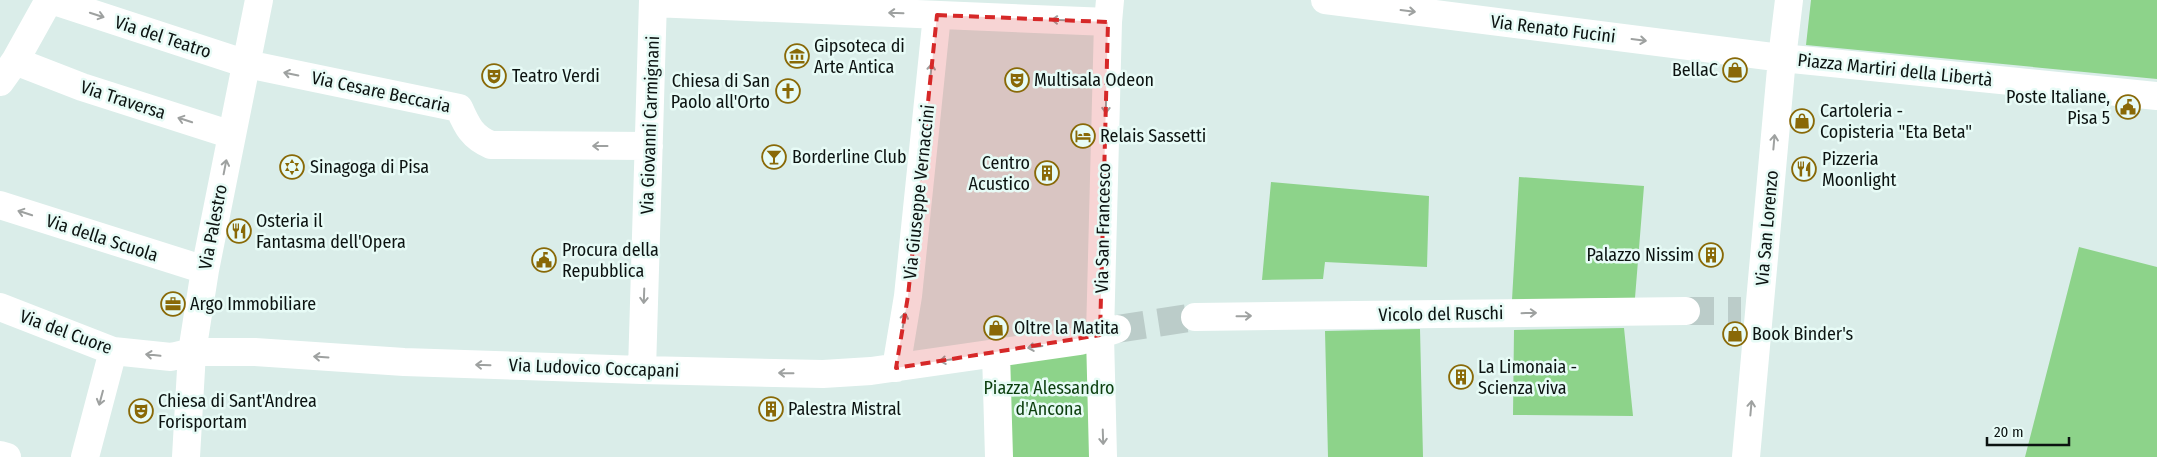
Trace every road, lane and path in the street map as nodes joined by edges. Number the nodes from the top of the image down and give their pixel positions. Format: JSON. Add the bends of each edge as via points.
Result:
{"nodes":[{"id":1,"x":50,"y":0,"type":"edge"},
{"id":2,"x":258,"y":0,"type":"edge"},
{"id":3,"x":1325,"y":0,"type":"edge"},
{"id":4,"x":1789,"y":0,"type":"edge"},
{"id":5,"x":653,"y":1,"type":"edge"},
{"id":6,"x":1109,"y":11,"type":"edge"},
{"id":7,"x":937,"y":15,"type":"junction"},
{"id":8,"x":1782,"y":58,"type":"junction"},
{"id":9,"x":246,"y":64,"type":"junction"},
{"id":10,"x":8,"y":71,"type":"edge"},
{"id":11,"x":2157,"y":96,"type":"edge"},
{"id":12,"x":232,"y":136,"type":"junction"},
{"id":13,"x":649,"y":146,"type":"junction"},
{"id":14,"x":0,"y":205,"type":"edge"},
{"id":15,"x":205,"y":270,"type":"junction"},
{"id":16,"x":0,"y":307,"type":"edge"},
{"id":17,"x":1686,"y":311,"type":"tunnel mouth"},
{"id":18,"x":1195,"y":317,"type":"tunnel mouth"},
{"id":19,"x":1108,"y":332,"type":"junction"},
{"id":20,"x":113,"y":351,"type":"junction"},
{"id":21,"x":192,"y":352,"type":"junction"},
{"id":22,"x":996,"y":353,"type":"junction"},
{"id":23,"x":896,"y":368,"type":"junction"},
{"id":24,"x":642,"y":370,"type":"junction"},
{"id":25,"x":0,"y":455,"type":"edge"},
{"id":26,"x":7,"y":457,"type":"edge"},
{"id":27,"x":85,"y":457,"type":"edge"},
{"id":28,"x":186,"y":457,"type":"edge"},
{"id":29,"x":999,"y":457,"type":"edge"},
{"id":30,"x":1103,"y":457,"type":"edge"},
{"id":31,"x":1746,"y":457,"type":"edge"}],
"edges":[{"from":1,"to":9,"type":"street","name":"Via del Teatro","one_way":true},
{"from":1,"to":10,"type":"street"},
{"from":2,"to":9,"type":"street","name":"Via Palestro"},
{"from":3,"to":8,"type":"street","name":"Via Renato Fucini","one_way":true},
{"from":4,"to":8,"type":"street","name":"Via San Lorenzo"},
{"from":7,"to":5,"type":"street","one_way":true},
{"from":5,"to":13,"type":"street","name":"Via Giovanni Carmignani"},
{"from":6,"to":7,"type":"street","one_way":true},
{"from":6,"to":19,"type":"street","name":"Via San Francesco","one_way":true},
{"from":23,"to":7,"type":"street","name":"Via Giuseppe Vernaccini","one_way":true,"via":[[908,296]]},
{"from":8,"to":11,"type":"street","name":"Piazza Martiri della Libertà"},
{"from":31,"to":8,"type":"street","name":"Via San Lorenzo","one_way":true,"via":[[1750,311]]},
{"from":9,"to":12,"type":"street","name":"Via Palestro"},
{"from":13,"to":9,"type":"street","name":"Via Cesare Beccaria","one_way":true,"via":[[491,145],[470,131],[459,108]]},
{"from":12,"to":10,"type":"street","name":"Via Traversa","one_way":true,"via":[[82,87]]},
{"from":15,"to":12,"type":"street","name":"Via Palestro","one_way":true},
{"from":13,"to":24,"type":"street","name":"Via Giovanni Carmignani","one_way":true},
{"from":15,"to":14,"type":"street","name":"Via della Scuola","one_way":true},
{"from":15,"to":21,"type":"street","name":"Via Palestro"},
{"from":16,"to":20,"type":"street","name":"Via del Cuore"},
{"from":18,"to":17,"type":"street","name":"Vicolo del Ruschi","one_way":true},
{"from":19,"to":22,"type":"street","one_way":true,"via":[[1080,341]]},
{"from":19,"to":30,"type":"street","name":"Via San Francesco","one_way":true},
{"from":21,"to":20,"type":"street","name":"Via del Cuore","one_way":true,"via":[[171,357]]},
{"from":20,"to":27,"type":"street","one_way":true},
{"from":24,"to":21,"type":"street","name":"Via Ludovico Coccapani","one_way":true,"via":[[404,362],[255,352]]},
{"from":21,"to":28,"type":"street","name":"Via Palestro"},
{"from":22,"to":23,"type":"street","name":"Via Ludovico Coccapani","one_way":true},
{"from":22,"to":29,"type":"street"},
{"from":23,"to":24,"type":"street","name":"Via Ludovico Coccapani","one_way":true,"via":[[823,374]]},
{"from":25,"to":26,"type":"street"}]}
